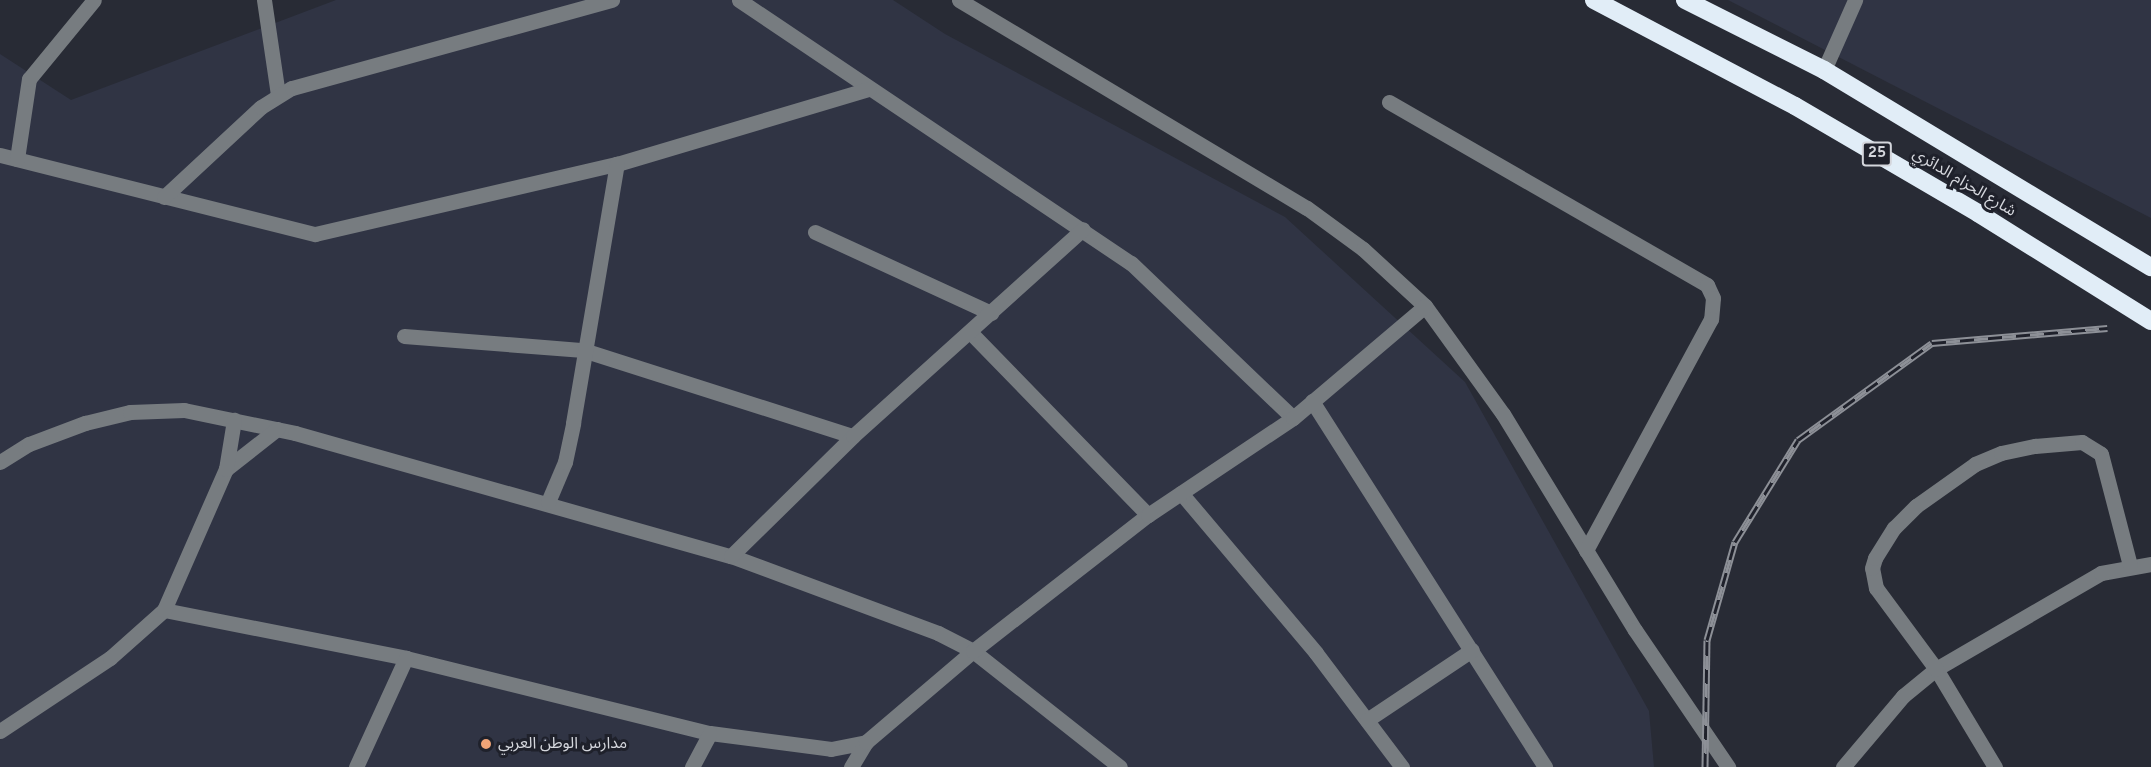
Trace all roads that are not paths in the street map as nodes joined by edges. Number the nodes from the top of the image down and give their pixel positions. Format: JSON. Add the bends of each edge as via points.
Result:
{"nodes":[{"id":1,"x":94,"y":0,"type":"edge"},
{"id":2,"x":264,"y":0,"type":"edge"},
{"id":3,"x":612,"y":0,"type":"edge"},
{"id":4,"x":739,"y":0,"type":"edge"},
{"id":5,"x":959,"y":0,"type":"edge"},
{"id":6,"x":1594,"y":0,"type":"edge"},
{"id":7,"x":1855,"y":0,"type":"edge"},
{"id":8,"x":1694,"y":2,"type":"edge"},
{"id":9,"x":1824,"y":70,"type":"junction"},
{"id":10,"x":869,"y":89,"type":"junction"},
{"id":11,"x":278,"y":95,"type":"junction"},
{"id":12,"x":1389,"y":102,"type":"dead end"},
{"id":13,"x":0,"y":155,"type":"edge"},
{"id":14,"x":17,"y":159,"type":"junction"},
{"id":15,"x":617,"y":164,"type":"junction"},
{"id":16,"x":165,"y":197,"type":"junction"},
{"id":17,"x":1083,"y":229,"type":"junction"},
{"id":18,"x":815,"y":232,"type":"dead end"},
{"id":19,"x":2151,"y":267,"type":"edge"},
{"id":20,"x":1425,"y":306,"type":"junction"},
{"id":21,"x":991,"y":313,"type":"junction"},
{"id":22,"x":2151,"y":321,"type":"edge"},
{"id":23,"x":971,"y":333,"type":"junction"},
{"id":24,"x":404,"y":336,"type":"dead end"},
{"id":25,"x":583,"y":350,"type":"junction"},
{"id":26,"x":1312,"y":401,"type":"junction"},
{"id":27,"x":1293,"y":418,"type":"junction"},
{"id":28,"x":234,"y":420,"type":"junction"},
{"id":29,"x":277,"y":429,"type":"junction"},
{"id":30,"x":853,"y":436,"type":"junction"},
{"id":31,"x":0,"y":462,"type":"edge"},
{"id":32,"x":226,"y":469,"type":"junction"},
{"id":33,"x":1181,"y":493,"type":"junction"},
{"id":34,"x":548,"y":502,"type":"junction"},
{"id":35,"x":1148,"y":515,"type":"junction"},
{"id":36,"x":1586,"y":550,"type":"junction"},
{"id":37,"x":731,"y":556,"type":"junction"},
{"id":38,"x":2151,"y":564,"type":"edge"},
{"id":39,"x":2130,"y":565,"type":"junction"},
{"id":40,"x":164,"y":610,"type":"junction"},
{"id":41,"x":1472,"y":650,"type":"junction"},
{"id":42,"x":973,"y":651,"type":"junction"},
{"id":43,"x":406,"y":658,"type":"junction"},
{"id":44,"x":1936,"y":669,"type":"junction"},
{"id":45,"x":1367,"y":720,"type":"junction"},
{"id":46,"x":0,"y":731,"type":"edge"},
{"id":47,"x":710,"y":733,"type":"junction"},
{"id":48,"x":866,"y":742,"type":"junction"},
{"id":49,"x":356,"y":767,"type":"edge"},
{"id":50,"x":693,"y":767,"type":"edge"},
{"id":51,"x":851,"y":767,"type":"edge"},
{"id":52,"x":1120,"y":767,"type":"edge"},
{"id":53,"x":1402,"y":767,"type":"edge"},
{"id":54,"x":1545,"y":767,"type":"edge"},
{"id":55,"x":1728,"y":767,"type":"edge"},
{"id":56,"x":1843,"y":767,"type":"edge"},
{"id":57,"x":1995,"y":767,"type":"edge"}],
"edges":[{"from":1,"to":14,"type":"street","via":[[29,79]]},
{"from":2,"to":11,"type":"street"},
{"from":3,"to":11,"type":"street"},
{"from":4,"to":10,"type":"street"},
{"from":5,"to":20,"type":"street","via":[[1307,208],[1363,249]]},
{"from":6,"to":22,"type":"highway","name":"شارع الحزام الدائري","number":"25","via":[[1795,106],[1978,213]]},
{"from":7,"to":9,"type":"street"},
{"from":8,"to":9,"type":"highway","name":"شارع الحزام الدائري"},
{"from":9,"to":19,"type":"highway","name":"شارع الحزام الدائري"},
{"from":10,"to":15,"type":"street"},
{"from":10,"to":17,"type":"street"},
{"from":11,"to":16,"type":"street"},
{"from":12,"to":36,"type":"street","via":[[1707,285],[1713,298],[1711,319]]},
{"from":13,"to":14,"type":"street"},
{"from":14,"to":16,"type":"street"},
{"from":15,"to":16,"type":"street","via":[[315,234]]},
{"from":15,"to":25,"type":"street"},
{"from":17,"to":21,"type":"street"},
{"from":17,"to":27,"type":"street","via":[[1131,263]]},
{"from":18,"to":21,"type":"street"},
{"from":20,"to":26,"type":"street"},
{"from":20,"to":36,"type":"street","via":[[1503,414]]},
{"from":21,"to":23,"type":"street"},
{"from":23,"to":30,"type":"street"},
{"from":23,"to":35,"type":"street"},
{"from":24,"to":25,"type":"street"},
{"from":25,"to":30,"type":"street"},
{"from":25,"to":34,"type":"street","via":[[567,452]]},
{"from":26,"to":27,"type":"street"},
{"from":26,"to":41,"type":"street"},
{"from":27,"to":33,"type":"street"},
{"from":28,"to":29,"type":"street"},
{"from":28,"to":31,"type":"street","via":[[184,410],[130,412],[85,423],[29,444]]},
{"from":28,"to":32,"type":"street"},
{"from":29,"to":32,"type":"street"},
{"from":29,"to":34,"type":"street"},
{"from":30,"to":37,"type":"street"},
{"from":32,"to":40,"type":"street"},
{"from":33,"to":35,"type":"street"},
{"from":33,"to":45,"type":"street"},
{"from":34,"to":37,"type":"street"},
{"from":35,"to":42,"type":"street"},
{"from":36,"to":55,"type":"street"},
{"from":37,"to":42,"type":"street","via":[[898,617]]},
{"from":38,"to":39,"type":"street"},
{"from":39,"to":44,"type":"street","via":[[2101,573]]},
{"from":39,"to":44,"type":"street","via":[[2101,454],[2094,447],[2082,442],[2035,446],[2001,453],[1975,465],[1916,506],[1894,528],[1872,567],[1876,588]]},
{"from":40,"to":43,"type":"street"},
{"from":40,"to":46,"type":"street","via":[[110,658]]},
{"from":41,"to":45,"type":"street"},
{"from":41,"to":54,"type":"street"},
{"from":42,"to":48,"type":"street"},
{"from":42,"to":52,"type":"street"},
{"from":43,"to":47,"type":"street"},
{"from":43,"to":49,"type":"street"},
{"from":44,"to":56,"type":"street","via":[[1903,696]]},
{"from":44,"to":57,"type":"street"},
{"from":45,"to":53,"type":"street"},
{"from":47,"to":48,"type":"street","via":[[831,749]]},
{"from":47,"to":50,"type":"street"},
{"from":48,"to":51,"type":"street"}]}
